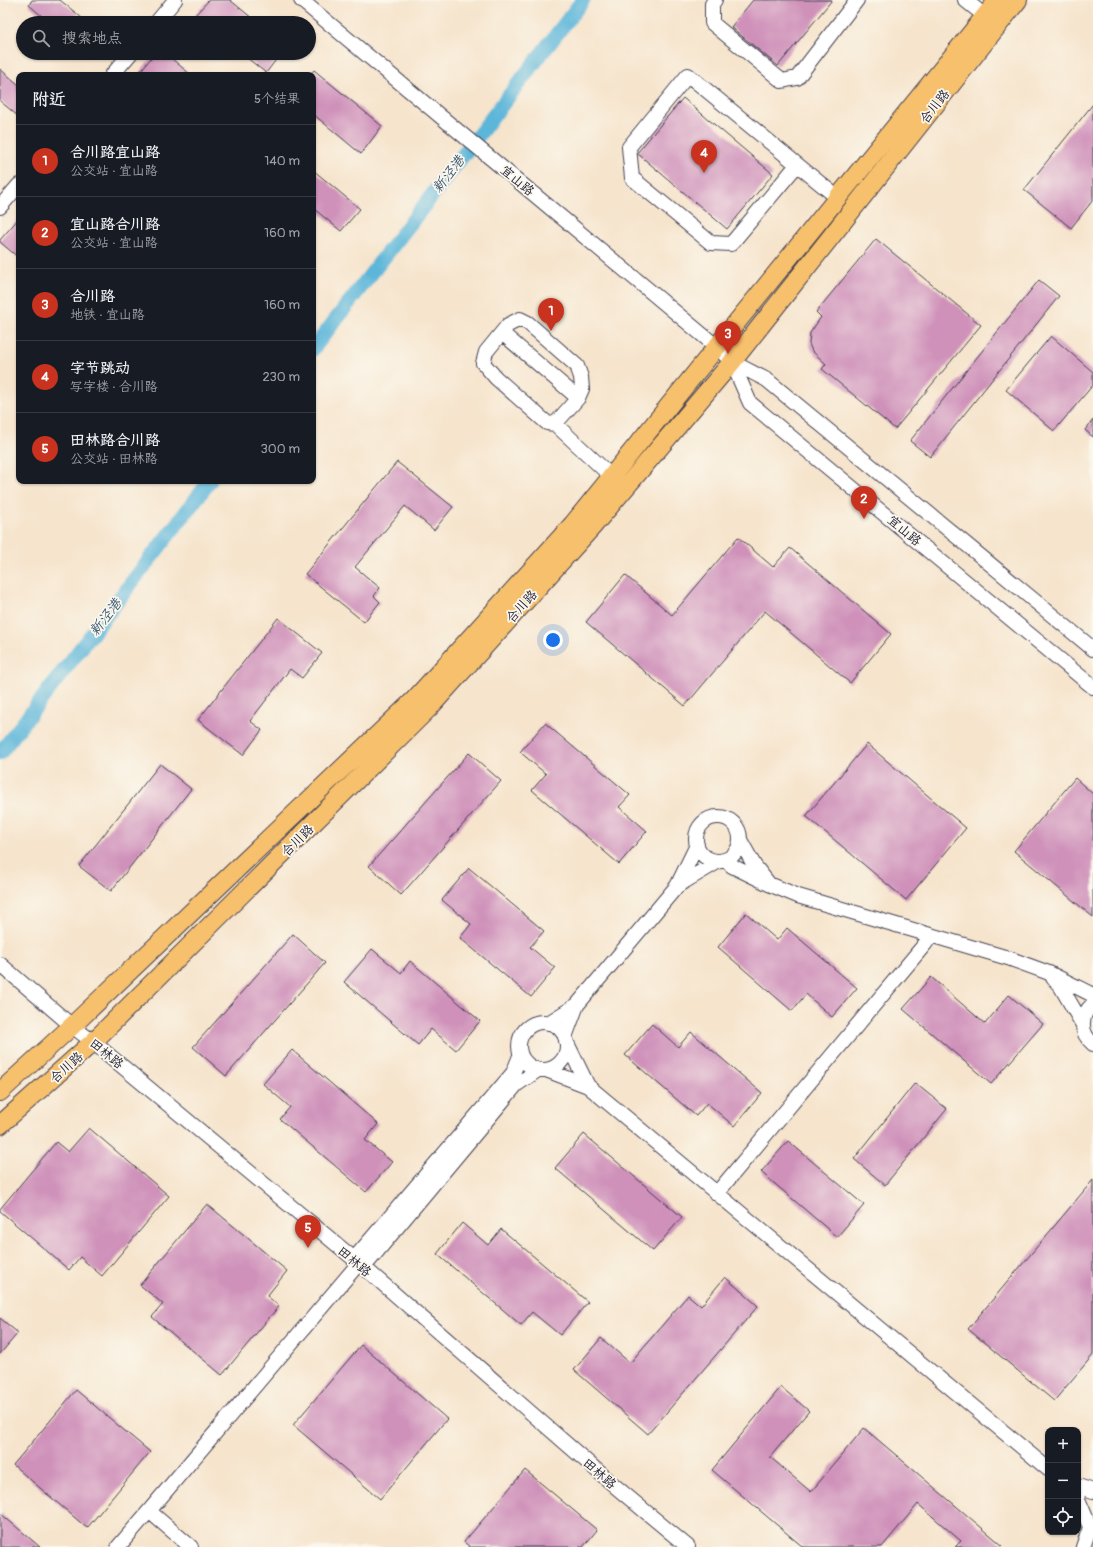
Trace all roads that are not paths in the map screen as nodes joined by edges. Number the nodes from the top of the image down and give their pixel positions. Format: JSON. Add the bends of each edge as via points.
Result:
{"nodes":[{"id":1,"x":175,"y":0,"type":"edge"},
{"id":2,"x":302,"y":0,"type":"edge"},
{"id":3,"x":715,"y":0,"type":"edge"},
{"id":4,"x":857,"y":0,"type":"edge"},
{"id":5,"x":965,"y":0,"type":"edge"},
{"id":6,"x":998,"y":0,"type":"edge"},
{"id":7,"x":1018,"y":0,"type":"edge"},
{"id":8,"x":162,"y":16,"type":"edge"},
{"id":9,"x":985,"y":16,"type":"junction"},
{"id":10,"x":124,"y":60,"type":"edge"},
{"id":11,"x":114,"y":72,"type":"edge"},
{"id":12,"x":797,"y":165,"type":"junction"},
{"id":13,"x":16,"y":189,"type":"edge"},
{"id":14,"x":838,"y":198,"type":"junction"},
{"id":15,"x":0,"y":208,"type":"edge"},
{"id":16,"x":502,"y":333,"type":"junction"},
{"id":17,"x":717,"y":347,"type":"junction"},
{"id":18,"x":732,"y":362,"type":"junction"},
{"id":19,"x":578,"y":398,"type":"junction"},
{"id":20,"x":555,"y":424,"type":"junction"},
{"id":21,"x":612,"y":477,"type":"junction"},
{"id":22,"x":1093,"y":649,"type":"edge"},
{"id":23,"x":1093,"y":688,"type":"edge"},
{"id":24,"x":740,"y":840,"type":"junction"},
{"id":25,"x":697,"y":845,"type":"junction"},
{"id":26,"x":723,"y":860,"type":"junction"},
{"id":27,"x":769,"y":884,"type":"junction"},
{"id":28,"x":677,"y":886,"type":"junction"},
{"id":29,"x":931,"y":935,"type":"junction"},
{"id":30,"x":0,"y":964,"type":"edge"},
{"id":31,"x":1049,"y":973,"type":"junction"},
{"id":32,"x":1093,"y":995,"type":"edge"},
{"id":33,"x":1093,"y":1004,"type":"edge"},
{"id":34,"x":577,"y":1005,"type":"junction"},
{"id":35,"x":548,"y":1023,"type":"junction"},
{"id":36,"x":1083,"y":1025,"type":"junction"},
{"id":37,"x":72,"y":1026,"type":"junction"},
{"id":38,"x":566,"y":1039,"type":"junction"},
{"id":39,"x":93,"y":1042,"type":"junction"},
{"id":40,"x":1093,"y":1044,"type":"edge"},
{"id":41,"x":520,"y":1056,"type":"junction"},
{"id":42,"x":542,"y":1070,"type":"junction"},
{"id":43,"x":588,"y":1086,"type":"junction"},
{"id":44,"x":0,"y":1092,"type":"edge"},
{"id":45,"x":0,"y":1125,"type":"edge"},
{"id":46,"x":717,"y":1193,"type":"junction"},
{"id":47,"x":359,"y":1263,"type":"junction"},
{"id":48,"x":1045,"y":1466,"type":"edge"},
{"id":49,"x":1081,"y":1487,"type":"edge"},
{"id":50,"x":1093,"y":1491,"type":"edge"},
{"id":51,"x":1081,"y":1506,"type":"edge"},
{"id":52,"x":149,"y":1511,"type":"junction"},
{"id":53,"x":1093,"y":1512,"type":"edge"},
{"id":54,"x":1092,"y":1531,"type":"edge"},
{"id":55,"x":118,"y":1547,"type":"edge"},
{"id":56,"x":191,"y":1547,"type":"edge"},
{"id":57,"x":688,"y":1547,"type":"edge"},
{"id":58,"x":1083,"y":1547,"type":"edge"}],
"edges":[{"from":1,"to":8,"type":"street"},
{"from":2,"to":17,"type":"street","name":"宜山路"},
{"from":3,"to":4,"type":"street","via":[[712,4],[712,23],[782,81],[797,78]]},
{"from":5,"to":9,"type":"street"},
{"from":6,"to":9,"type":"main road","name":"合川路"},
{"from":7,"to":18,"type":"main road","name":"合川路"},
{"from":9,"to":14,"type":"main road","name":"合川路"},
{"from":10,"to":11,"type":"street"},
{"from":12,"to":12,"type":"street","via":[[688,75],[629,147],[632,178],[711,243],[731,244]]},
{"from":12,"to":14,"type":"street"},
{"from":13,"to":15,"type":"street"},
{"from":14,"to":17,"type":"main road","name":"合川路"},
{"from":16,"to":19,"type":"street"},
{"from":16,"to":19,"type":"street","via":[[508,325],[520,319],[528,323],[577,366],[582,388]]},
{"from":16,"to":20,"type":"street","via":[[486,352],[483,363],[496,378],[547,423]]},
{"from":17,"to":18,"type":"street","name":"宜山路"},
{"from":17,"to":21,"type":"main road","name":"合川路"},
{"from":18,"to":22,"type":"street","name":"宜山路","via":[[767,380]]},
{"from":18,"to":23,"type":"street","name":"宜山路","via":[[750,403]]},
{"from":18,"to":39,"type":"main road","name":"合川路","via":[[593,526],[430,706]]},
{"from":19,"to":20,"type":"street"},
{"from":20,"to":21,"type":"street"},
{"from":21,"to":37,"type":"main road","name":"合川路","via":[[573,524],[414,700]]},
{"from":24,"to":25,"type":"street","via":[[734,823],[713,817],[698,831]]},
{"from":24,"to":26,"type":"street","via":[[732,856]]},
{"from":24,"to":27,"type":"street","via":[[754,865]]},
{"from":25,"to":26,"type":"street","via":[[705,856],[712,860]]},
{"from":25,"to":28,"type":"street"},
{"from":26,"to":27,"type":"street"},
{"from":26,"to":28,"type":"street"},
{"from":27,"to":29,"type":"street","via":[[798,896]]},
{"from":28,"to":34,"type":"street"},
{"from":29,"to":31,"type":"street"},
{"from":29,"to":46,"type":"street"},
{"from":30,"to":37,"type":"street","name":"田林路"},
{"from":31,"to":32,"type":"street"},
{"from":31,"to":36,"type":"street","via":[[1061,987]]},
{"from":33,"to":36,"type":"street","via":[[1086,1012]]},
{"from":34,"to":35,"type":"street"},
{"from":34,"to":38,"type":"street"},
{"from":35,"to":38,"type":"street","via":[[558,1028]]},
{"from":35,"to":41,"type":"street","via":[[535,1023],[522,1032],[518,1048]]},
{"from":36,"to":40,"type":"street","via":[[1084,1033]]},
{"from":37,"to":39,"type":"street","name":"田林路"},
{"from":37,"to":44,"type":"main road","name":"合川路"},
{"from":38,"to":42,"type":"street","via":[[565,1057],[554,1068]]},
{"from":38,"to":43,"type":"street"},
{"from":39,"to":45,"type":"main road","name":"合川路"},
{"from":39,"to":47,"type":"street","name":"田林路"},
{"from":41,"to":42,"type":"street","via":[[531,1067]]},
{"from":41,"to":47,"type":"street","via":[[513,1073]]},
{"from":42,"to":43,"type":"street"},
{"from":42,"to":47,"type":"street","via":[[516,1085]]},
{"from":43,"to":46,"type":"street"},
{"from":46,"to":48,"type":"street"},
{"from":47,"to":52,"type":"street"},
{"from":47,"to":57,"type":"street","name":"田林路","via":[[621,1492]]},
{"from":49,"to":50,"type":"street"},
{"from":51,"to":54,"type":"street"},
{"from":52,"to":55,"type":"street"},
{"from":52,"to":56,"type":"street"},
{"from":53,"to":54,"type":"street"},
{"from":54,"to":58,"type":"street"}]}
